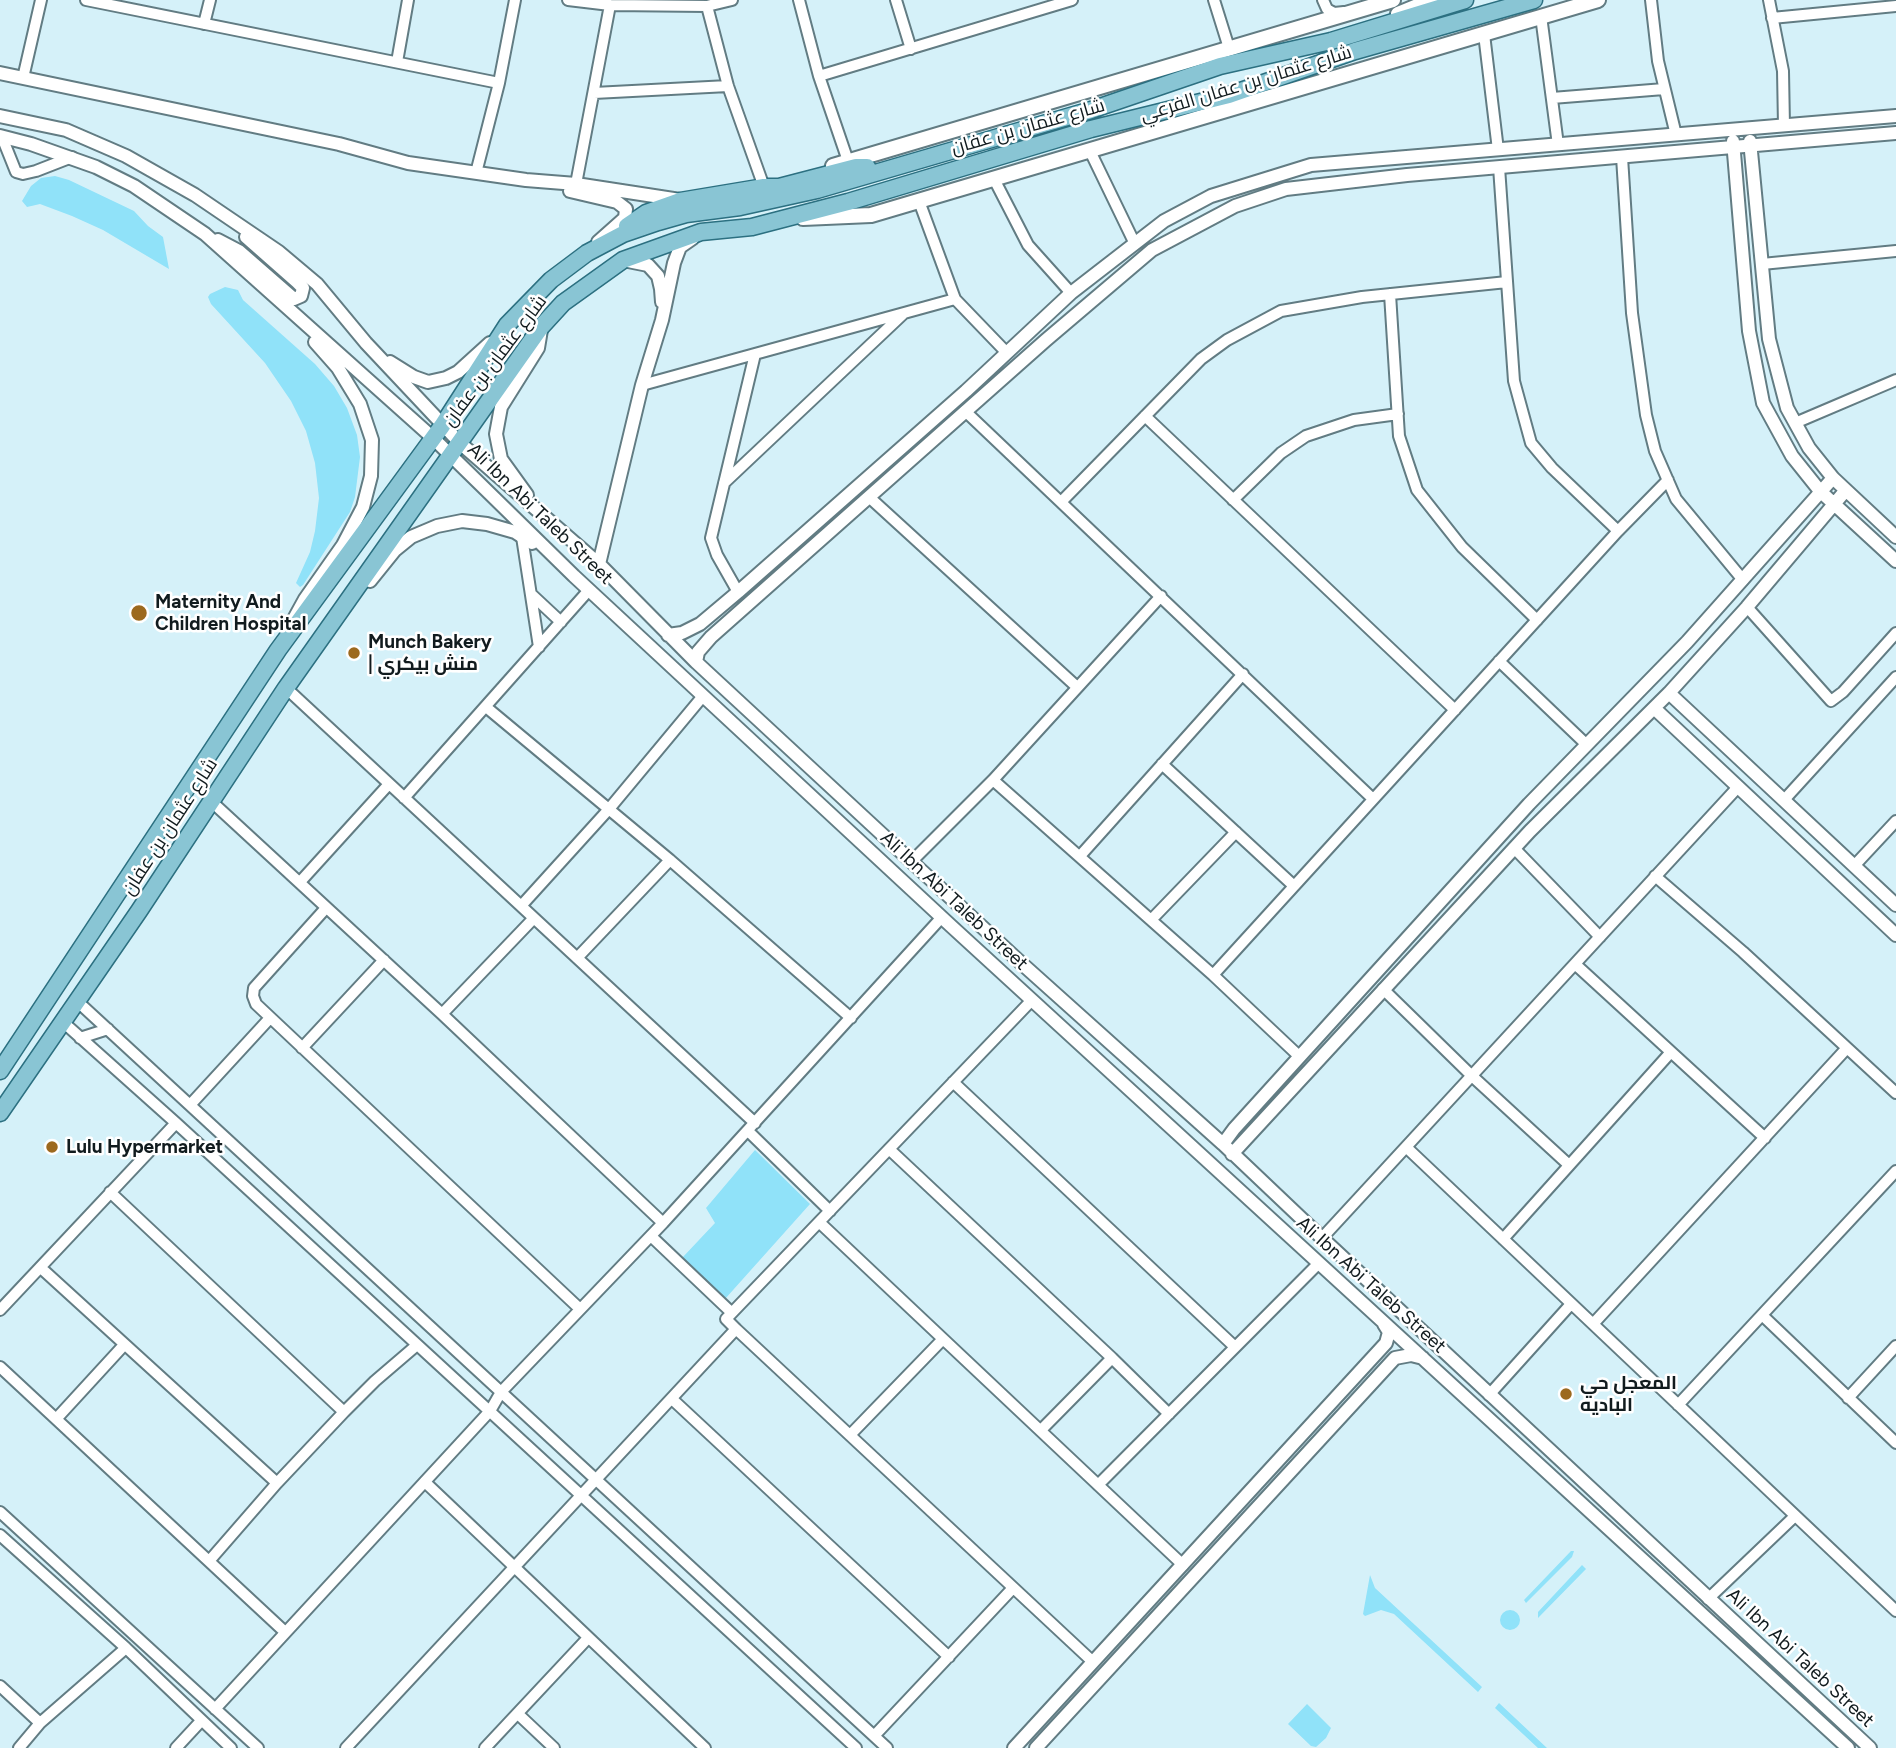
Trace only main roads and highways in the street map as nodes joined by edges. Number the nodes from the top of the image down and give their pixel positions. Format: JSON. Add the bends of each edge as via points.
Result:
{"nodes":[{"id":1,"x":1392,"y":0,"type":"edge"},
{"id":2,"x":1432,"y":0,"type":"edge"},
{"id":3,"x":1465,"y":0,"type":"edge"},
{"id":4,"x":1535,"y":0,"type":"edge"},
{"id":5,"x":1598,"y":0,"type":"edge"},
{"id":6,"x":1331,"y":41,"type":"junction"},
{"id":7,"x":1355,"y":51,"type":"junction"},
{"id":8,"x":1361,"y":70,"type":"junction"},
{"id":9,"x":1091,"y":110,"type":"junction"},
{"id":10,"x":1091,"y":129,"type":"junction"},
{"id":11,"x":897,"y":166,"type":"junction"},
{"id":12,"x":764,"y":187,"type":"junction"},
{"id":13,"x":781,"y":219,"type":"junction"},
{"id":14,"x":587,"y":253,"type":"junction"},
{"id":15,"x":0,"y":1071,"type":"edge"},
{"id":16,"x":0,"y":1113,"type":"edge"}],
"edges":[{"from":1,"to":12,"type":"main road","name":"شارع عثمان بن عفان الفرعي"},
{"from":2,"to":6,"type":"main road"},
{"from":3,"to":6,"type":"main road","name":"شارع عثمان بن عفان"},
{"from":4,"to":7,"type":"main road","name":"شارع عثمان بن عفان"},
{"from":4,"to":8,"type":"main road"},
{"from":5,"to":8,"type":"main road","name":"شارع عثمان بن عفان الفرعي"},
{"from":6,"to":7,"type":"main road","via":[[1234,68],[1228,80],[1232,85],[1242,84]]},
{"from":6,"to":9,"type":"main road","name":"شارع عثمان بن عفان","via":[[1220,66]]},
{"from":7,"to":10,"type":"main road","name":"شارع عثمان بن عفان","via":[[1229,95]]},
{"from":8,"to":13,"type":"main road","name":"شارع عثمان بن عفان الفرعي","via":[[871,215]]},
{"from":9,"to":10,"type":"main road","via":[[1209,75],[1220,82],[1220,88],[1211,93]]},
{"from":9,"to":11,"type":"main road","name":"شارع عثمان بن عفان"},
{"from":10,"to":13,"type":"main road","name":"شارع عثمان بن عفان"},
{"from":11,"to":12,"type":"main road","via":[[856,167]]},
{"from":11,"to":14,"type":"main road","name":"شارع عثمان بن عفان","via":[[780,199],[667,219]]},
{"from":12,"to":14,"type":"main road","via":[[680,201],[646,213]]},
{"from":13,"to":16,"type":"main road","name":"شارع عثمان بن عفان","via":[[701,232],[623,260],[563,303],[541,327],[285,688]]},
{"from":14,"to":15,"type":"main road","name":"شارع عثمان بن عفان","via":[[551,280],[507,325],[438,432],[278,650]]}]}
